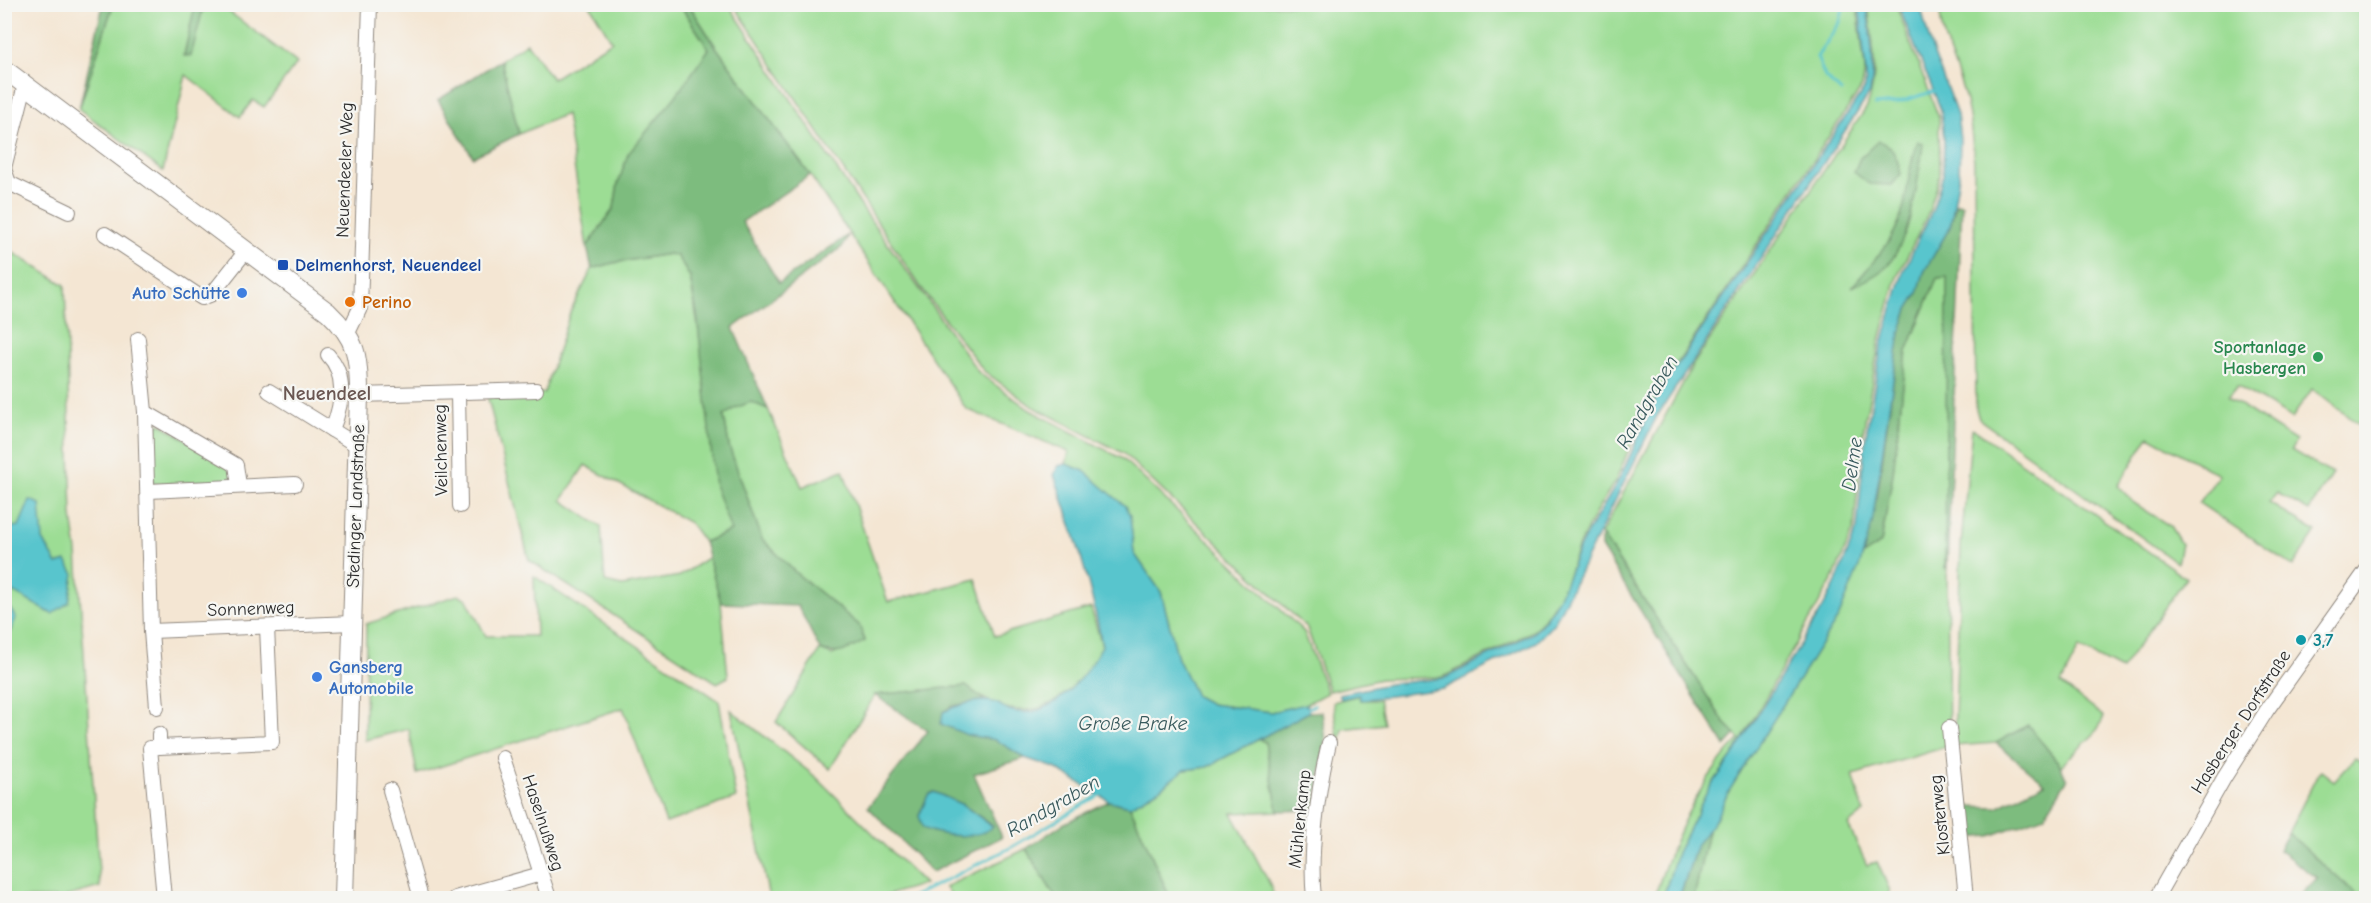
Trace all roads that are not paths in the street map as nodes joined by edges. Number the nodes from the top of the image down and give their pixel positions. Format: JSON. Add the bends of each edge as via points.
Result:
{"nodes":[{"id":1,"x":370,"y":4,"type":"edge"},
{"id":2,"x":4,"y":69,"type":"edge"},
{"id":3,"x":25,"y":84,"type":"junction"},
{"id":4,"x":4,"y":169,"type":"edge"},
{"id":5,"x":69,"y":212,"type":"dead end"},
{"id":6,"x":105,"y":234,"type":"dead end"},
{"id":7,"x":246,"y":251,"type":"junction"},
{"id":8,"x":348,"y":333,"type":"junction"},
{"id":9,"x":138,"y":339,"type":"dead end"},
{"id":10,"x":328,"y":355,"type":"dead end"},
{"id":11,"x":536,"y":390,"type":"dead end"},
{"id":12,"x":268,"y":391,"type":"dead end"},
{"id":13,"x":458,"y":393,"type":"junction"},
{"id":14,"x":359,"y":395,"type":"junction"},
{"id":15,"x":145,"y":411,"type":"junction"},
{"id":16,"x":332,"y":430,"type":"junction"},
{"id":17,"x":358,"y":446,"type":"junction"},
{"id":18,"x":295,"y":484,"type":"dead end"},
{"id":19,"x":239,"y":485,"type":"junction"},
{"id":20,"x":149,"y":491,"type":"junction"},
{"id":21,"x":460,"y":506,"type":"dead end"},
{"id":22,"x":2367,"y":571,"type":"edge"},
{"id":23,"x":352,"y":624,"type":"junction"},
{"id":24,"x":267,"y":627,"type":"junction"},
{"id":25,"x":151,"y":631,"type":"junction"},
{"id":26,"x":157,"y":707,"type":"dead end"},
{"id":27,"x":1949,"y":728,"type":"dead end"},
{"id":28,"x":1329,"y":743,"type":"dead end"},
{"id":29,"x":503,"y":758,"type":"dead end"},
{"id":30,"x":390,"y":790,"type":"dead end"},
{"id":31,"x":541,"y":874,"type":"junction"},
{"id":32,"x":164,"y":898,"type":"edge"},
{"id":33,"x":344,"y":898,"type":"edge"},
{"id":34,"x":421,"y":898,"type":"edge"},
{"id":35,"x":455,"y":898,"type":"edge"},
{"id":36,"x":549,"y":898,"type":"edge"},
{"id":37,"x":1314,"y":898,"type":"edge"},
{"id":38,"x":1966,"y":898,"type":"edge"},
{"id":39,"x":2156,"y":898,"type":"edge"}],
"edges":[{"from":1,"to":8,"type":"street","name":"Neuendeeler Weg","via":[[360,308]]},
{"from":2,"to":3,"type":"main road","name":"Stedinger Landstraße"},
{"from":3,"to":4,"type":"street"},
{"from":3,"to":7,"type":"main road","name":"Stedinger Landstraße"},
{"from":4,"to":5,"type":"street","via":[[9,183]]},
{"from":6,"to":7,"type":"street","via":[[202,298],[212,294]]},
{"from":7,"to":8,"type":"main road","name":"Stedinger Landstraße","via":[[328,312]]},
{"from":8,"to":14,"type":"main road","name":"Stedinger Landstraße","via":[[358,360]]},
{"from":9,"to":15,"type":"street"},
{"from":10,"to":16,"type":"street","via":[[339,367],[341,381],[340,409]]},
{"from":11,"to":13,"type":"street"},
{"from":12,"to":16,"type":"street"},
{"from":13,"to":14,"type":"street"},
{"from":13,"to":21,"type":"street","name":"Veilchenweg"},
{"from":14,"to":17,"type":"main road","name":"Stedinger Landstraße"},
{"from":15,"to":19,"type":"street","via":[[236,465]]},
{"from":15,"to":20,"type":"street"},
{"from":16,"to":17,"type":"street"},
{"from":17,"to":23,"type":"main road","name":"Stedinger Landstraße"},
{"from":18,"to":19,"type":"street"},
{"from":19,"to":20,"type":"street"},
{"from":20,"to":25,"type":"street"},
{"from":22,"to":39,"type":"street","name":"Hasberger Dorfstraße","via":[[2267,710]]},
{"from":23,"to":24,"type":"street","name":"Sonnenweg"},
{"from":23,"to":33,"type":"main road","name":"Stedinger Landstraße"},
{"from":24,"to":25,"type":"street","name":"Sonnenweg"},
{"from":24,"to":32,"type":"street","via":[[272,742],[159,741],[150,748]]},
{"from":25,"to":26,"type":"street"},
{"from":27,"to":38,"type":"street","name":"Klosterweg"},
{"from":28,"to":37,"type":"street","name":"Mühlenkamp","via":[[1311,878]]},
{"from":29,"to":31,"type":"street","name":"Haselnußweg"},
{"from":30,"to":34,"type":"street"},
{"from":31,"to":35,"type":"street"},
{"from":31,"to":36,"type":"street","name":"Haselnußweg"}]}
